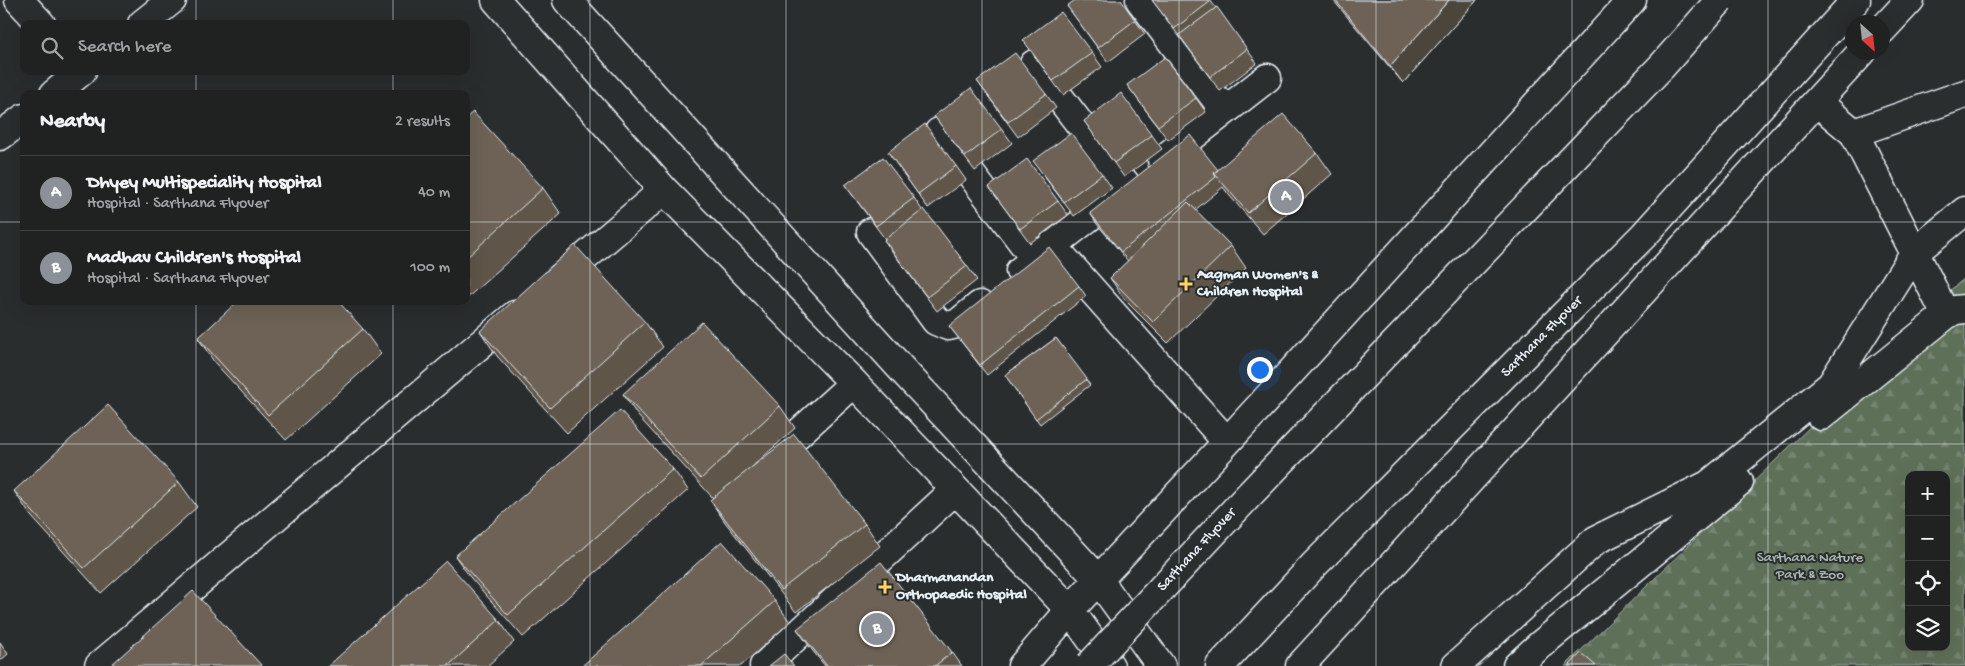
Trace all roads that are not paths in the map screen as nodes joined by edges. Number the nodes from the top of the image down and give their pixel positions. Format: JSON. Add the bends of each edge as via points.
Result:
{"nodes":[{"id":1,"x":19,"y":0,"type":"edge"},
{"id":2,"x":172,"y":0,"type":"edge"},
{"id":3,"x":496,"y":0,"type":"edge"},
{"id":4,"x":567,"y":0,"type":"edge"},
{"id":5,"x":1140,"y":0,"type":"edge"},
{"id":6,"x":1632,"y":0,"type":"edge"},
{"id":7,"x":1720,"y":0,"type":"edge"},
{"id":8,"x":1856,"y":0,"type":"edge"},
{"id":9,"x":1910,"y":0,"type":"edge"},
{"id":10,"x":38,"y":20,"type":"edge"},
{"id":11,"x":147,"y":20,"type":"edge"},
{"id":12,"x":1890,"y":21,"type":"edge"},
{"id":13,"x":1855,"y":60,"type":"edge"},
{"id":14,"x":1034,"y":64,"type":"edge"},
{"id":15,"x":77,"y":75,"type":"edge"},
{"id":16,"x":1267,"y":78,"type":"dead end"},
{"id":17,"x":59,"y":90,"type":"edge"},
{"id":18,"x":1965,"y":94,"type":"edge"},
{"id":19,"x":1817,"y":102,"type":"junction"},
{"id":20,"x":1225,"y":111,"type":"junction"},
{"id":21,"x":939,"y":132,"type":"edge"},
{"id":22,"x":1854,"y":134,"type":"junction"},
{"id":23,"x":1128,"y":187,"type":"junction"},
{"id":24,"x":664,"y":190,"type":"junction"},
{"id":25,"x":1965,"y":211,"type":"edge"},
{"id":26,"x":870,"y":232,"type":"edge"},
{"id":27,"x":1044,"y":252,"type":"junction"},
{"id":28,"x":1915,"y":252,"type":"junction"},
{"id":29,"x":1955,"y":312,"type":"edge"},
{"id":30,"x":854,"y":383,"type":"junction"},
{"id":31,"x":1227,"y":442,"type":"junction"},
{"id":32,"x":748,"y":479,"type":"edge"},
{"id":33,"x":956,"y":490,"type":"junction"},
{"id":34,"x":1098,"y":579,"type":"junction"},
{"id":35,"x":1070,"y":610,"type":"junction"},
{"id":36,"x":99,"y":666,"type":"edge"},
{"id":37,"x":764,"y":666,"type":"edge"},
{"id":38,"x":1022,"y":666,"type":"edge"},
{"id":39,"x":1089,"y":666,"type":"edge"},
{"id":40,"x":1110,"y":666,"type":"edge"},
{"id":41,"x":1161,"y":666,"type":"edge"},
{"id":42,"x":1220,"y":666,"type":"edge"},
{"id":43,"x":1300,"y":666,"type":"edge"},
{"id":44,"x":1456,"y":666,"type":"edge"},
{"id":45,"x":1517,"y":666,"type":"edge"}],
"edges":[{"from":1,"to":10,"type":"street"},
{"from":2,"to":11,"type":"street"},
{"from":3,"to":24,"type":"street"},
{"from":4,"to":34,"type":"street","via":[[907,375]]},
{"from":5,"to":20,"type":"street"},
{"from":6,"to":31,"type":"street"},
{"from":7,"to":39,"type":"street","name":"Sarthana Flyover","bridge":true,"via":[[1662,66]]},
{"from":8,"to":42,"type":"street","name":"Sarthana Flyover","via":[[1644,235],[1313,566]]},
{"from":9,"to":12,"type":"street"},
{"from":13,"to":19,"type":"street"},
{"from":14,"to":23,"type":"street"},
{"from":15,"to":17,"type":"street"},
{"from":16,"to":20,"type":"street"},
{"from":18,"to":22,"type":"street"},
{"from":19,"to":22,"type":"street"},
{"from":19,"to":43,"type":"street"},
{"from":20,"to":23,"type":"street"},
{"from":21,"to":27,"type":"street"},
{"from":22,"to":28,"type":"street"},
{"from":23,"to":27,"type":"street"},
{"from":24,"to":30,"type":"street"},
{"from":24,"to":36,"type":"street"},
{"from":25,"to":28,"type":"street"},
{"from":26,"to":27,"type":"street","via":[[936,321],[948,326],[957,324]]},
{"from":27,"to":31,"type":"street"},
{"from":28,"to":29,"type":"street"},
{"from":28,"to":44,"type":"street","via":[[1832,385],[1708,485],[1596,540]]},
{"from":29,"to":45,"type":"street"},
{"from":30,"to":32,"type":"street"},
{"from":30,"to":33,"type":"street"},
{"from":31,"to":34,"type":"street"},
{"from":33,"to":35,"type":"street"},
{"from":33,"to":37,"type":"street"},
{"from":34,"to":35,"type":"street"},
{"from":34,"to":41,"type":"street"},
{"from":35,"to":38,"type":"street"},
{"from":35,"to":40,"type":"street"}]}
